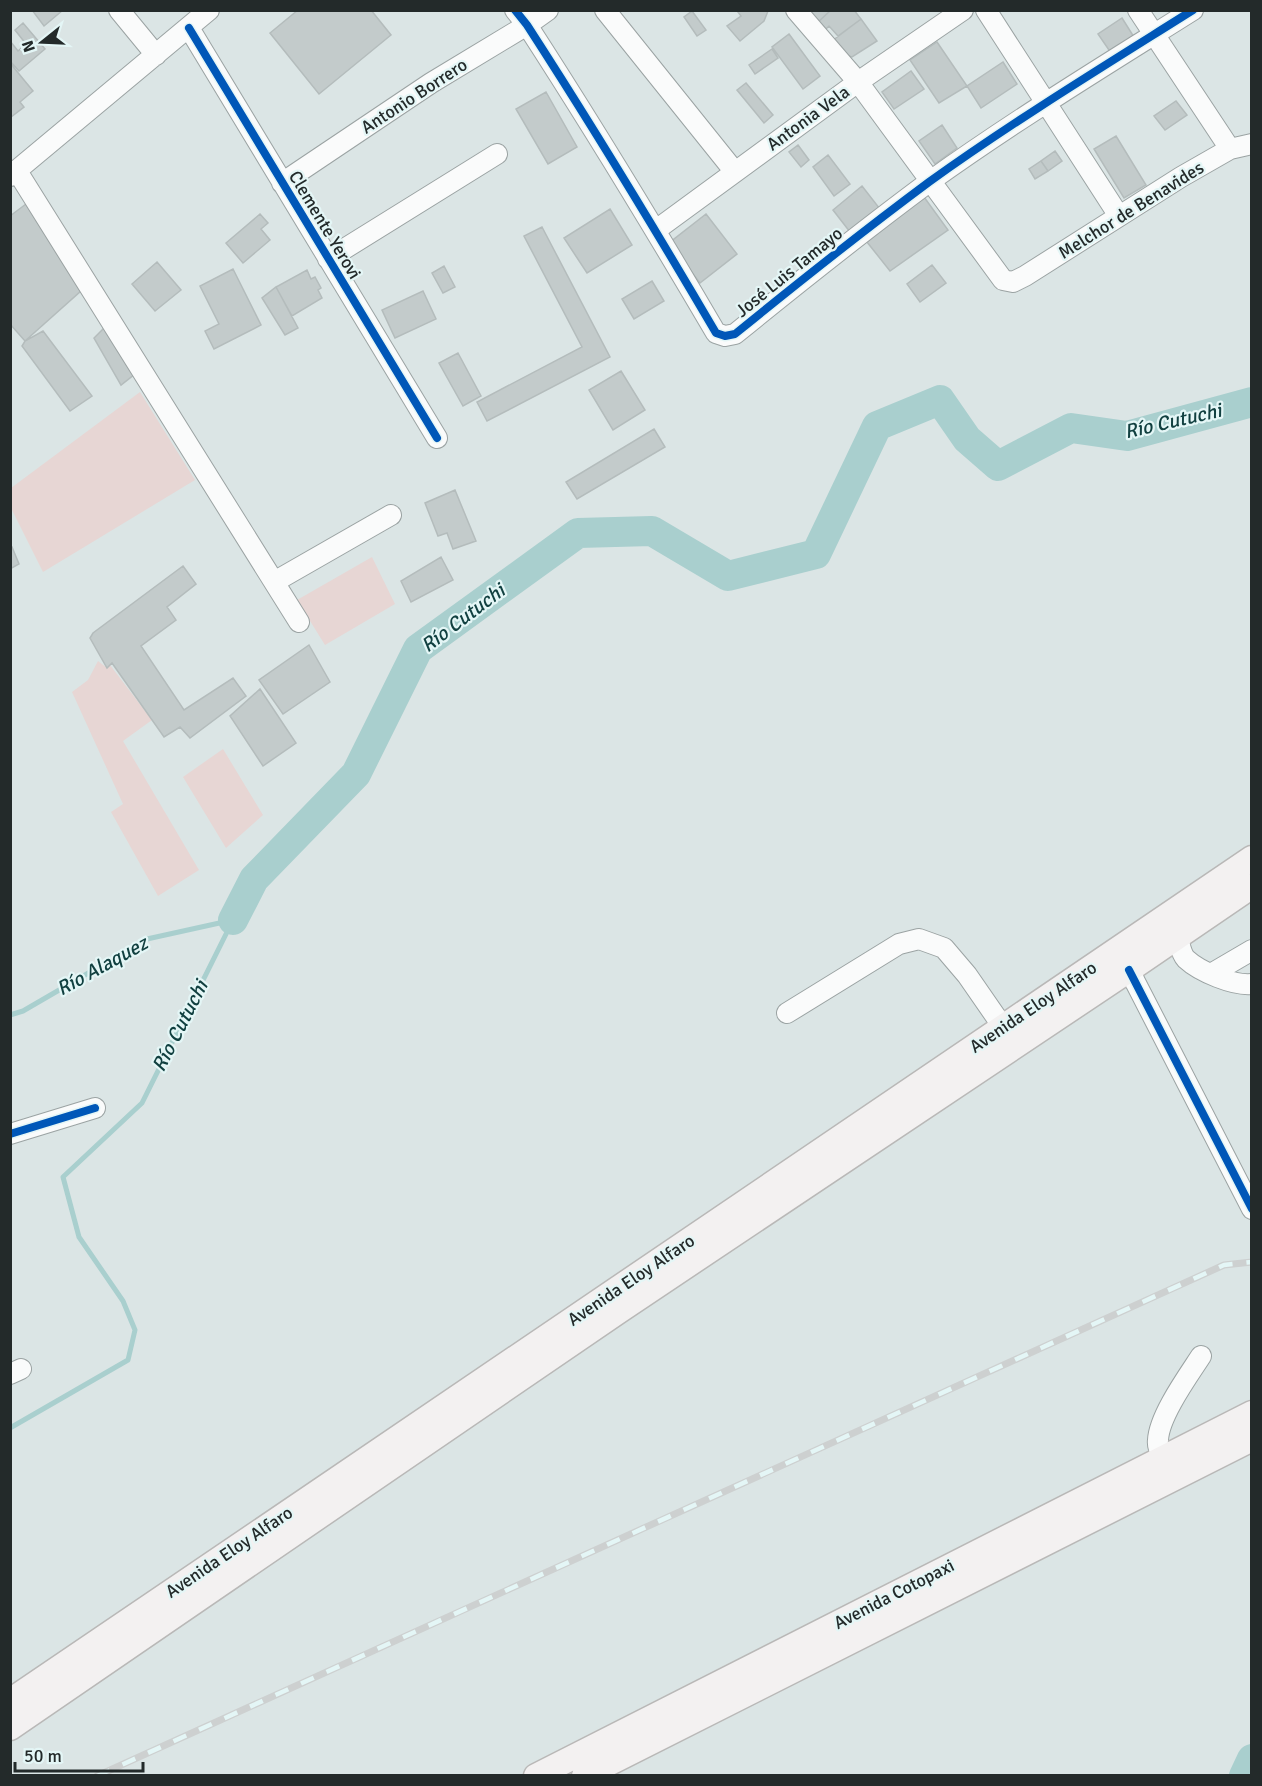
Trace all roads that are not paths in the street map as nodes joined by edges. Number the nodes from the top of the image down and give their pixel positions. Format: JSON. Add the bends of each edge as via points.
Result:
{"nodes":[{"id":1,"x":119,"y":10,"type":"edge"},
{"id":2,"x":209,"y":10,"type":"edge"},
{"id":3,"x":548,"y":10,"type":"edge"},
{"id":4,"x":605,"y":10,"type":"edge"},
{"id":5,"x":796,"y":10,"type":"edge"},
{"id":6,"x":963,"y":10,"type":"edge"},
{"id":7,"x":986,"y":10,"type":"edge"},
{"id":8,"x":1138,"y":10,"type":"edge"},
{"id":9,"x":1193,"y":10,"type":"edge"},
{"id":10,"x":521,"y":18,"type":"edge"},
{"id":11,"x":189,"y":28,"type":"junction"},
{"id":12,"x":1154,"y":35,"type":"junction"},
{"id":13,"x":156,"y":55,"type":"junction"},
{"id":14,"x":858,"y":82,"type":"junction"},
{"id":15,"x":1046,"y":103,"type":"junction"},
{"id":16,"x":1251,"y":144,"type":"edge"},
{"id":17,"x":1230,"y":149,"type":"junction"},
{"id":18,"x":497,"y":154,"type":"dead end"},
{"id":19,"x":735,"y":172,"type":"junction"},
{"id":20,"x":14,"y":174,"type":"edge"},
{"id":21,"x":931,"y":181,"type":"junction"},
{"id":22,"x":282,"y":183,"type":"junction"},
{"id":23,"x":1119,"y":216,"type":"junction"},
{"id":24,"x":656,"y":230,"type":"junction"},
{"id":25,"x":328,"y":259,"type":"junction"},
{"id":26,"x":437,"y":438,"type":"dead end"},
{"id":27,"x":391,"y":515,"type":"dead end"},
{"id":28,"x":274,"y":582,"type":"junction"},
{"id":29,"x":300,"y":622,"type":"dead end"},
{"id":30,"x":1251,"y":858,"type":"edge"},
{"id":31,"x":1251,"y":886,"type":"edge"},
{"id":32,"x":1178,"y":938,"type":"junction"},
{"id":33,"x":1251,"y":950,"type":"edge"},
{"id":34,"x":1129,"y":970,"type":"junction"},
{"id":35,"x":1211,"y":974,"type":"junction"},
{"id":36,"x":1251,"y":984,"type":"edge"},
{"id":37,"x":788,"y":1013,"type":"dead end"},
{"id":38,"x":1003,"y":1027,"type":"junction"},
{"id":39,"x":95,"y":1108,"type":"dead end"},
{"id":40,"x":10,"y":1134,"type":"edge"},
{"id":41,"x":1251,"y":1209,"type":"edge"},
{"id":42,"x":1201,"y":1356,"type":"dead end"},
{"id":43,"x":1251,"y":1413,"type":"edge"},
{"id":44,"x":1251,"y":1439,"type":"edge"},
{"id":45,"x":1163,"y":1458,"type":"junction"},
{"id":46,"x":10,"y":1701,"type":"edge"},
{"id":47,"x":10,"y":1728,"type":"edge"},
{"id":48,"x":536,"y":1776,"type":"edge"},
{"id":49,"x":584,"y":1776,"type":"edge"}],
"edges":[{"from":1,"to":13,"type":"street"},
{"from":2,"to":11,"type":"street"},
{"from":3,"to":10,"type":"street","name":"Antonio Borrero"},
{"from":4,"to":19,"type":"street"},
{"from":5,"to":14,"type":"street"},
{"from":6,"to":14,"type":"street","name":"Antonia Vela"},
{"from":7,"to":15,"type":"street"},
{"from":8,"to":12,"type":"street"},
{"from":9,"to":12,"type":"street","name":"José Luis Tamayo"},
{"from":10,"to":22,"type":"street","name":"Antonio Borrero"},
{"from":10,"to":24,"type":"street","name":"José Luis Tamayo"},
{"from":11,"to":13,"type":"street"},
{"from":11,"to":22,"type":"street","name":"Clemente Yerovi"},
{"from":12,"to":15,"type":"street","name":"José Luis Tamayo"},
{"from":12,"to":17,"type":"street"},
{"from":13,"to":20,"type":"street"},
{"from":14,"to":19,"type":"street","name":"Antonia Vela"},
{"from":14,"to":21,"type":"street"},
{"from":15,"to":21,"type":"street","name":"José Luis Tamayo"},
{"from":15,"to":23,"type":"street"},
{"from":16,"to":17,"type":"street","name":"Melchor de Benavides"},
{"from":17,"to":23,"type":"street","name":"Melchor de Benavides"},
{"from":18,"to":25,"type":"street"},
{"from":19,"to":24,"type":"street","name":"Antonia Vela"},
{"from":20,"to":28,"type":"street"},
{"from":21,"to":23,"type":"street","name":"Melchor de Benavides","via":[[1003,280],[1013,282]]},
{"from":21,"to":24,"type":"street","name":"José Luis Tamayo","via":[[735,334],[725,336],[716,333]]},
{"from":22,"to":25,"type":"street","name":"Clemente Yerovi"},
{"from":25,"to":26,"type":"street","name":"Clemente Yerovi"},
{"from":27,"to":28,"type":"street"},
{"from":28,"to":29,"type":"street"},
{"from":30,"to":38,"type":"main road","name":"Avenida Eloy Alfaro"},
{"from":31,"to":32,"type":"main road","name":"Avenida Eloy Alfaro"},
{"from":32,"to":34,"type":"main road","name":"Avenida Eloy Alfaro"},
{"from":32,"to":35,"type":"street","via":[[1186,959]]},
{"from":33,"to":35,"type":"street"},
{"from":34,"to":41,"type":"street"},
{"from":34,"to":47,"type":"main road","name":"Avenida Eloy Alfaro","via":[[619,1311]]},
{"from":35,"to":36,"type":"street","via":[[1241,985]]},
{"from":37,"to":38,"type":"street","via":[[900,944],[919,939],[944,948]]},
{"from":38,"to":46,"type":"main road","name":"Avenida Eloy Alfaro"},
{"from":39,"to":40,"type":"street"},
{"from":42,"to":45,"type":"street","via":[[1173,1401],[1159,1433],[1157,1442]]},
{"from":43,"to":45,"type":"main road","name":"Avenida Cotopaxi"},
{"from":44,"to":49,"type":"main road","name":"Avenida Cotopaxi"},
{"from":45,"to":48,"type":"main road","name":"Avenida Cotopaxi"}]}
